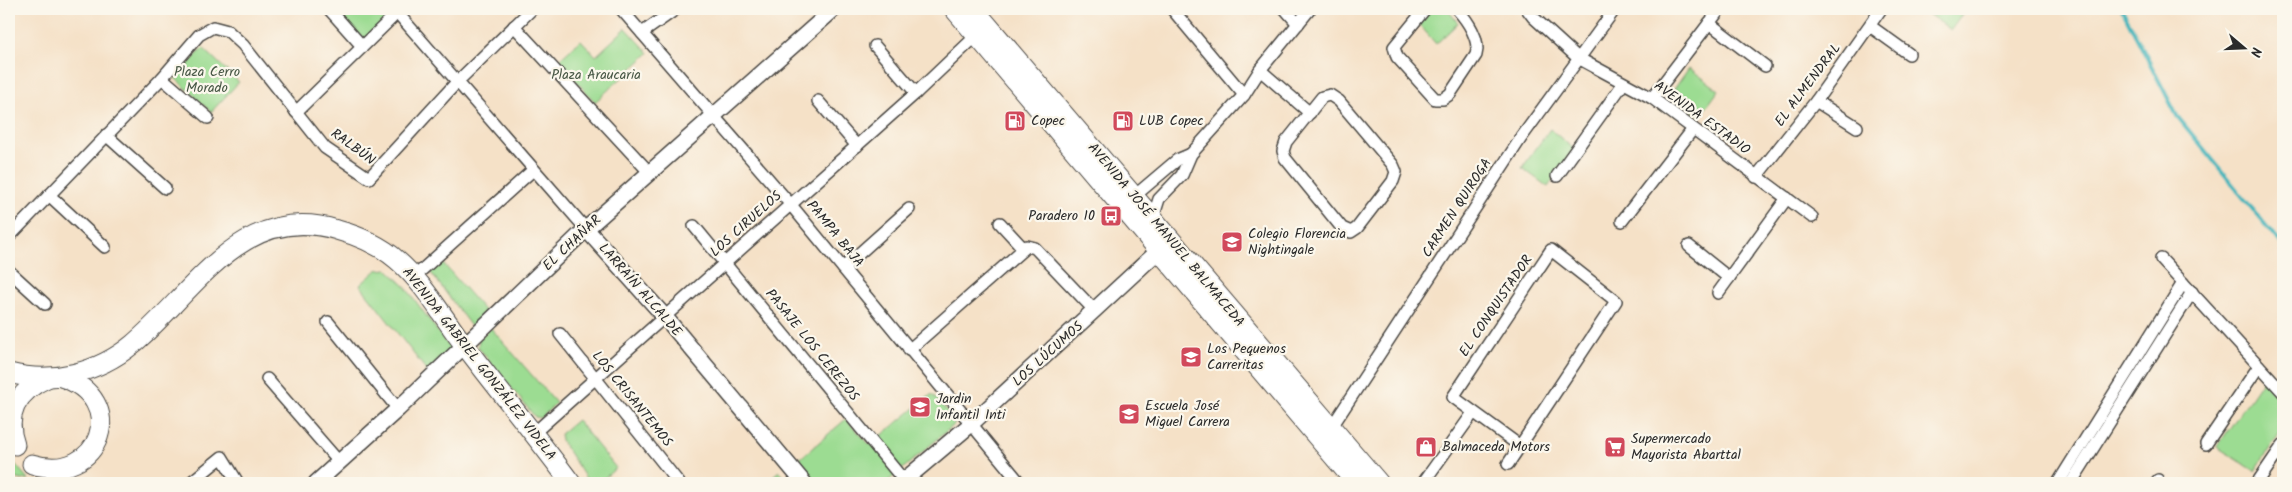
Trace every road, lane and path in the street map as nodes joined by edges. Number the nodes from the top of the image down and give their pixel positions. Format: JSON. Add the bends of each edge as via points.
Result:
{"nodes":[{"id":1,"x":329,"y":9,"type":"edge"},
{"id":2,"x":532,"y":9,"type":"edge"},
{"id":3,"x":620,"y":9,"type":"edge"},
{"id":4,"x":676,"y":9,"type":"edge"},
{"id":5,"x":834,"y":9,"type":"edge"},
{"id":6,"x":954,"y":9,"type":"edge"},
{"id":7,"x":974,"y":9,"type":"edge"},
{"id":8,"x":1172,"y":9,"type":"edge"},
{"id":9,"x":1285,"y":9,"type":"edge"},
{"id":10,"x":1310,"y":9,"type":"edge"},
{"id":11,"x":1425,"y":9,"type":"edge"},
{"id":12,"x":1527,"y":9,"type":"edge"},
{"id":13,"x":1615,"y":9,"type":"edge"},
{"id":14,"x":1720,"y":9,"type":"edge"},
{"id":15,"x":1881,"y":9,"type":"edge"},
{"id":16,"x":1461,"y":10,"type":"edge"},
{"id":17,"x":396,"y":11,"type":"edge"},
{"id":18,"x":1298,"y":24,"type":"junction"},
{"id":19,"x":1709,"y":24,"type":"junction"},
{"id":20,"x":514,"y":26,"type":"junction"},
{"id":21,"x":1870,"y":26,"type":"junction"},
{"id":22,"x":642,"y":33,"type":"junction"},
{"id":23,"x":976,"y":36,"type":"junction"},
{"id":24,"x":362,"y":46,"type":"junction"},
{"id":25,"x":875,"y":46,"type":"dead end"},
{"id":26,"x":1909,"y":54,"type":"dead end"},
{"id":27,"x":1578,"y":58,"type":"junction"},
{"id":28,"x":1765,"y":66,"type":"dead end"},
{"id":29,"x":1260,"y":70,"type":"junction"},
{"id":30,"x":162,"y":78,"type":"junction"},
{"id":31,"x":458,"y":82,"type":"junction"},
{"id":32,"x":1623,"y":84,"type":"junction"},
{"id":33,"x":916,"y":93,"type":"junction"},
{"id":34,"x":1244,"y":94,"type":"junction"},
{"id":35,"x":1652,"y":98,"type":"junction"},
{"id":36,"x":818,"y":101,"type":"dead end"},
{"id":37,"x":1816,"y":101,"type":"junction"},
{"id":38,"x":296,"y":112,"type":"junction"},
{"id":39,"x":1310,"y":113,"type":"junction"},
{"id":40,"x":714,"y":116,"type":"junction"},
{"id":41,"x":208,"y":118,"type":"dead end"},
{"id":42,"x":1856,"y":127,"type":"dead end"},
{"id":43,"x":1693,"y":129,"type":"junction"},
{"id":44,"x":106,"y":135,"type":"junction"},
{"id":45,"x":857,"y":146,"type":"junction"},
{"id":46,"x":1191,"y":154,"type":"junction"},
{"id":47,"x":533,"y":170,"type":"junction"},
{"id":48,"x":650,"y":173,"type":"junction"},
{"id":49,"x":1557,"y":176,"type":"dead end"},
{"id":50,"x":1756,"y":177,"type":"junction"},
{"id":51,"x":165,"y":188,"type":"dead end"},
{"id":52,"x":49,"y":195,"type":"junction"},
{"id":53,"x":1787,"y":198,"type":"junction"},
{"id":54,"x":1128,"y":202,"type":"junction"},
{"id":55,"x":791,"y":205,"type":"junction"},
{"id":56,"x":909,"y":208,"type":"dead end"},
{"id":57,"x":1812,"y":217,"type":"dead end"},
{"id":58,"x":1153,"y":218,"type":"junction"},
{"id":59,"x":1622,"y":221,"type":"dead end"},
{"id":60,"x":1000,"y":223,"type":"dead end"},
{"id":61,"x":694,"y":226,"type":"dead end"},
{"id":62,"x":586,"y":229,"type":"junction"},
{"id":63,"x":9,"y":237,"type":"edge"},
{"id":64,"x":1165,"y":246,"type":"junction"},
{"id":65,"x":1689,"y":246,"type":"dead end"},
{"id":66,"x":105,"y":248,"type":"dead end"},
{"id":67,"x":1024,"y":248,"type":"junction"},
{"id":68,"x":2161,"y":259,"type":"dead end"},
{"id":69,"x":726,"y":262,"type":"junction"},
{"id":70,"x":844,"y":268,"type":"junction"},
{"id":71,"x":9,"y":271,"type":"edge"},
{"id":72,"x":414,"y":278,"type":"junction"},
{"id":73,"x":1729,"y":278,"type":"junction"},
{"id":74,"x":2183,"y":283,"type":"junction"},
{"id":75,"x":2192,"y":292,"type":"junction"},
{"id":76,"x":1718,"y":293,"type":"dead end"},
{"id":77,"x":45,"y":304,"type":"dead end"},
{"id":78,"x":1095,"y":311,"type":"junction"},
{"id":79,"x":665,"y":317,"type":"junction"},
{"id":80,"x":328,"y":322,"type":"dead end"},
{"id":81,"x":560,"y":334,"type":"dead end"},
{"id":82,"x":464,"y":346,"type":"junction"},
{"id":83,"x":909,"y":350,"type":"junction"},
{"id":84,"x":2140,"y":364,"type":"junction"},
{"id":85,"x":2259,"y":366,"type":"junction"},
{"id":86,"x":9,"y":373,"type":"edge"},
{"id":87,"x":54,"y":377,"type":"junction"},
{"id":88,"x":596,"y":378,"type":"junction"},
{"id":89,"x":268,"y":379,"type":"dead end"},
{"id":90,"x":2283,"y":392,"type":"edge"},
{"id":91,"x":398,"y":409,"type":"junction"},
{"id":92,"x":1473,"y":413,"type":"junction"},
{"id":93,"x":970,"y":425,"type":"junction"},
{"id":94,"x":1331,"y":428,"type":"junction"},
{"id":95,"x":534,"y":433,"type":"junction"},
{"id":96,"x":2094,"y":436,"type":"junction"},
{"id":97,"x":12,"y":442,"type":"edge"},
{"id":98,"x":2206,"y":444,"type":"dead end"},
{"id":99,"x":2283,"y":445,"type":"edge"},
{"id":100,"x":1520,"y":446,"type":"junction"},
{"id":101,"x":340,"y":463,"type":"junction"},
{"id":102,"x":32,"y":464,"type":"junction"},
{"id":103,"x":1508,"y":464,"type":"dead end"},
{"id":104,"x":904,"y":482,"type":"edge"},
{"id":105,"x":50,"y":483,"type":"edge"},
{"id":106,"x":190,"y":483,"type":"edge"},
{"id":107,"x":238,"y":483,"type":"edge"},
{"id":108,"x":316,"y":483,"type":"edge"},
{"id":109,"x":571,"y":483,"type":"edge"},
{"id":110,"x":679,"y":483,"type":"edge"},
{"id":111,"x":804,"y":483,"type":"edge"},
{"id":112,"x":1020,"y":483,"type":"edge"},
{"id":113,"x":1356,"y":483,"type":"edge"},
{"id":114,"x":1379,"y":483,"type":"edge"},
{"id":115,"x":1423,"y":483,"type":"edge"},
{"id":116,"x":2058,"y":483,"type":"edge"},
{"id":117,"x":2071,"y":483,"type":"edge"},
{"id":118,"x":2256,"y":483,"type":"edge"}],
"edges":[{"from":1,"to":24,"type":"street"},
{"from":2,"to":20,"type":"street","name":"RALBÚN"},
{"from":3,"to":22,"type":"street","name":"PAMPA BAJA"},
{"from":4,"to":22,"type":"street"},
{"from":5,"to":40,"type":"street","name":"EL CHAÑAR"},
{"from":6,"to":23,"type":"main road","name":"AVENIDA JOSÉ MANUEL BALMACEDA"},
{"from":7,"to":54,"type":"main road","name":"AVENIDA JOSÉ MANUEL BALMACEDA"},
{"from":8,"to":34,"type":"street"},
{"from":9,"to":18,"type":"street"},
{"from":10,"to":18,"type":"street"},
{"from":11,"to":16,"type":"street","via":[[1394,47],[1397,57],[1435,99],[1443,99],[1450,94],[1478,49]]},
{"from":12,"to":27,"type":"street","name":"AVENIDA ESTADIO"},
{"from":13,"to":27,"type":"street","name":"CARMEN QUIROGA"},
{"from":14,"to":19,"type":"street"},
{"from":15,"to":21,"type":"street","name":"EL ALMENDRAL"},
{"from":17,"to":24,"type":"street"},
{"from":17,"to":31,"type":"street","name":"LARRAÍN ALCALDE"},
{"from":18,"to":29,"type":"street"},
{"from":19,"to":28,"type":"street"},
{"from":19,"to":35,"type":"street"},
{"from":20,"to":31,"type":"street","name":"RALBÚN"},
{"from":20,"to":48,"type":"street"},
{"from":21,"to":26,"type":"street"},
{"from":21,"to":37,"type":"street","name":"EL ALMENDRAL"},
{"from":22,"to":40,"type":"street","name":"PAMPA BAJA"},
{"from":23,"to":33,"type":"street","name":"LOS CIRUELOS"},
{"from":23,"to":54,"type":"main road","name":"AVENIDA JOSÉ MANUEL BALMACEDA"},
{"from":24,"to":38,"type":"street"},
{"from":25,"to":33,"type":"street"},
{"from":27,"to":32,"type":"street","name":"AVENIDA ESTADIO"},
{"from":27,"to":94,"type":"street","name":"CARMEN QUIROGA","via":[[1520,138]]},
{"from":29,"to":34,"type":"street"},
{"from":29,"to":39,"type":"street"},
{"from":30,"to":38,"type":"street","name":"RALBÚN","via":[[199,35],[213,27],[228,31],[243,45]]},
{"from":30,"to":41,"type":"street"},
{"from":30,"to":44,"type":"street"},
{"from":31,"to":38,"type":"street","name":"RALBÚN","via":[[369,178],[325,148]]},
{"from":31,"to":47,"type":"street","name":"LARRAÍN ALCALDE"},
{"from":32,"to":35,"type":"street","name":"AVENIDA ESTADIO"},
{"from":32,"to":49,"type":"street"},
{"from":33,"to":45,"type":"street","name":"LOS CIRUELOS"},
{"from":34,"to":46,"type":"street"},
{"from":35,"to":43,"type":"street","name":"AVENIDA ESTADIO"},
{"from":36,"to":45,"type":"street"},
{"from":37,"to":42,"type":"street"},
{"from":37,"to":50,"type":"street","name":"EL ALMENDRAL"},
{"from":39,"to":39,"type":"street","via":[[1286,142],[1285,158],[1342,228],[1351,232],[1358,228],[1393,181],[1396,172],[1339,101],[1330,95],[1322,96]]},
{"from":40,"to":48,"type":"street","name":"EL CHAÑAR"},
{"from":40,"to":55,"type":"street","name":"PAMPA BAJA"},
{"from":43,"to":50,"type":"street","name":"AVENIDA ESTADIO"},
{"from":43,"to":59,"type":"street"},
{"from":44,"to":51,"type":"street"},
{"from":44,"to":52,"type":"street"},
{"from":45,"to":55,"type":"street","name":"LOS CIRUELOS"},
{"from":46,"to":54,"type":"street","via":[[1177,160]]},
{"from":46,"to":58,"type":"street","via":[[1182,175],[1159,199]]},
{"from":47,"to":62,"type":"street","name":"LARRAÍN ALCALDE"},
{"from":47,"to":72,"type":"street"},
{"from":48,"to":62,"type":"street","name":"EL CHAÑAR"},
{"from":50,"to":53,"type":"street","name":"AVENIDA ESTADIO"},
{"from":52,"to":63,"type":"street"},
{"from":52,"to":66,"type":"street"},
{"from":53,"to":57,"type":"street","name":"AVENIDA ESTADIO"},
{"from":53,"to":73,"type":"street"},
{"from":54,"to":58,"type":"main road","name":"AVENIDA JOSÉ MANUEL BALMACEDA"},
{"from":54,"to":64,"type":"main road","name":"AVENIDA JOSÉ MANUEL BALMACEDA"},
{"from":55,"to":69,"type":"street","name":"LOS CIRUELOS"},
{"from":55,"to":70,"type":"street","name":"PAMPA BAJA"},
{"from":56,"to":70,"type":"street"},
{"from":58,"to":64,"type":"main road","name":"AVENIDA JOSÉ MANUEL BALMACEDA"},
{"from":60,"to":67,"type":"street"},
{"from":61,"to":69,"type":"street","name":"PASAJE LOS CEREZOS"},
{"from":62,"to":79,"type":"street","name":"LARRAÍN ALCALDE"},
{"from":62,"to":82,"type":"street","name":"EL CHAÑAR"},
{"from":64,"to":78,"type":"street","name":"LOS LÚCUMOS"},
{"from":64,"to":94,"type":"main road","name":"AVENIDA JOSÉ MANUEL BALMACEDA"},
{"from":64,"to":113,"type":"main road","name":"AVENIDA JOSÉ MANUEL BALMACEDA"},
{"from":65,"to":73,"type":"street"},
{"from":67,"to":78,"type":"street","via":[[1035,248]]},
{"from":67,"to":83,"type":"street"},
{"from":68,"to":74,"type":"street"},
{"from":69,"to":79,"type":"street","name":"LOS CIRUELOS"},
{"from":69,"to":104,"type":"street","name":"PASAJE LOS CEREZOS"},
{"from":70,"to":83,"type":"street","name":"PAMPA BAJA"},
{"from":71,"to":77,"type":"street"},
{"from":72,"to":82,"type":"main road","name":"AVENIDA GABRIEL GONZÁLEZ VIDELA"},
{"from":72,"to":87,"type":"main road","name":"AVENIDA GABRIEL GONZÁLEZ VIDELA","via":[[388,252],[346,232],[305,225],[268,231],[220,257],[125,350],[89,369]]},
{"from":73,"to":76,"type":"street"},
{"from":74,"to":75,"type":"street"},
{"from":74,"to":84,"type":"street"},
{"from":75,"to":84,"type":"street"},
{"from":75,"to":85,"type":"street"},
{"from":78,"to":93,"type":"street","name":"LOS LÚCUMOS"},
{"from":79,"to":88,"type":"street","name":"LOS CIRUELOS"},
{"from":79,"to":111,"type":"street","name":"LARRAÍN ALCALDE"},
{"from":80,"to":91,"type":"street"},
{"from":81,"to":88,"type":"street","name":"LOS CRISANTEMOS"},
{"from":82,"to":91,"type":"street","name":"EL CHAÑAR"},
{"from":82,"to":95,"type":"main road","name":"AVENIDA GABRIEL GONZÁLEZ VIDELA"},
{"from":83,"to":93,"type":"street","name":"PAMPA BAJA"},
{"from":84,"to":96,"type":"street"},
{"from":85,"to":90,"type":"street"},
{"from":85,"to":98,"type":"street"},
{"from":86,"to":87,"type":"main road"},
{"from":87,"to":97,"type":"main road","via":[[26,390],[18,402],[12,420]]},
{"from":87,"to":102,"type":"main road","via":[[81,385],[96,402],[100,422],[97,439],[82,459],[73,464],[48,468]]},
{"from":88,"to":95,"type":"street","name":"LOS CIRUELOS"},
{"from":88,"to":110,"type":"street","name":"LOS CRISANTEMOS"},
{"from":89,"to":101,"type":"street"},
{"from":91,"to":101,"type":"street","name":"EL CHAÑAR"},
{"from":92,"to":100,"type":"street","name":"EL CONQUISTADOR"},
{"from":92,"to":100,"type":"street","name":"EL CONQUISTADOR","via":[[1454,397],[1551,250],[1616,301]]},
{"from":92,"to":115,"type":"street"},
{"from":93,"to":104,"type":"street","name":"LOS LÚCUMOS"},
{"from":93,"to":112,"type":"street","name":"PAMPA BAJA"},
{"from":94,"to":114,"type":"main road","name":"AVENIDA JOSÉ MANUEL BALMACEDA"},
{"from":95,"to":109,"type":"main road","name":"AVENIDA GABRIEL GONZÁLEZ VIDELA"},
{"from":96,"to":116,"type":"street"},
{"from":96,"to":117,"type":"street"},
{"from":97,"to":102,"type":"main road"},
{"from":99,"to":118,"type":"street"},
{"from":100,"to":103,"type":"street","name":"EL CONQUISTADOR"},
{"from":101,"to":108,"type":"street","name":"EL CHAÑAR"},
{"from":102,"to":105,"type":"main road"},
{"from":106,"to":107,"type":"street","via":[[222,457]]}]}
